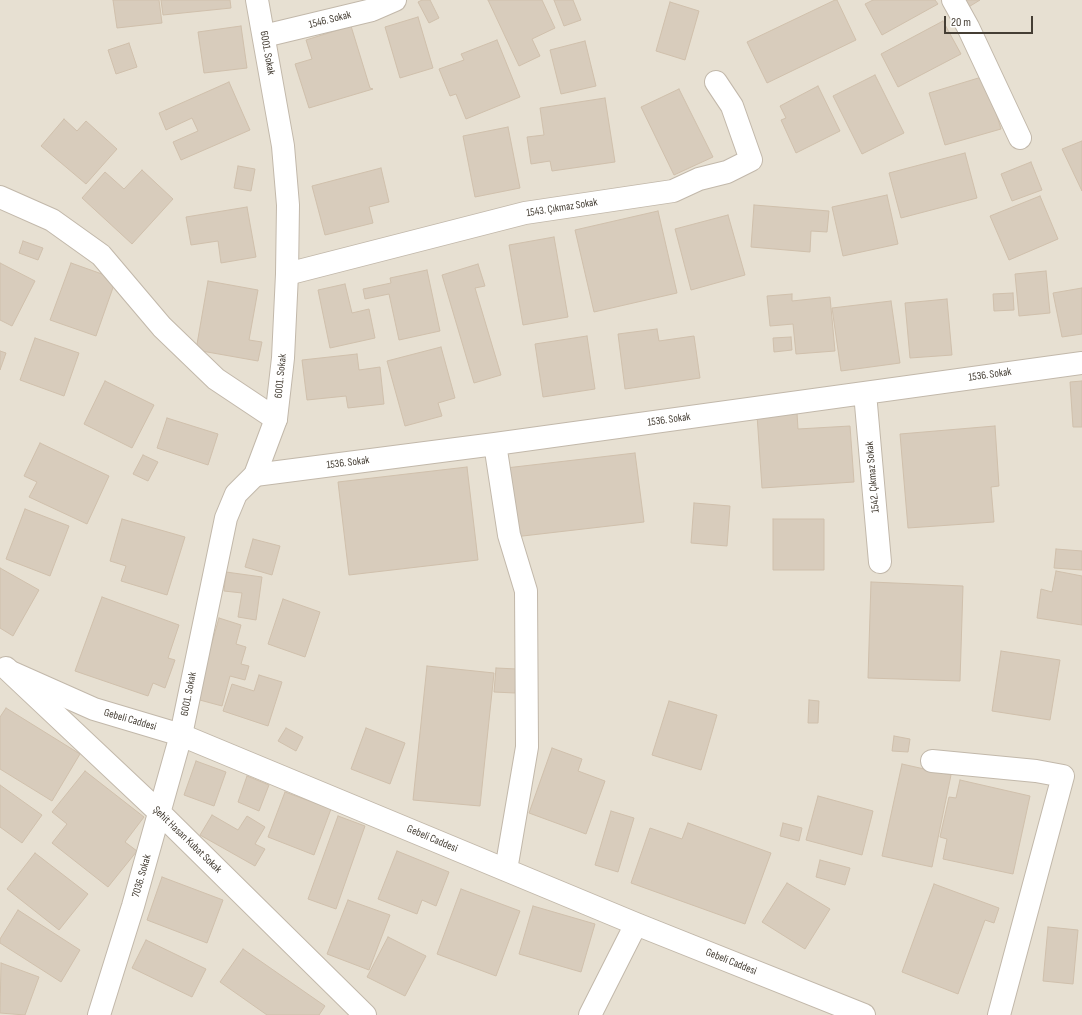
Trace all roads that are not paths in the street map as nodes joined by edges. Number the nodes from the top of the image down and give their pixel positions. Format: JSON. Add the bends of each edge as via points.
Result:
{"nodes":[{"id":1,"x":257,"y":0,"type":"edge"},
{"id":2,"x":395,"y":0,"type":"edge"},
{"id":3,"x":953,"y":0,"type":"edge"},
{"id":4,"x":264,"y":36,"type":"junction"},
{"id":5,"x":716,"y":82,"type":"dead end"},
{"id":6,"x":1020,"y":138,"type":"dead end"},
{"id":7,"x":0,"y":197,"type":"edge"},
{"id":8,"x":287,"y":274,"type":"junction"},
{"id":9,"x":1082,"y":363,"type":"edge"},
{"id":10,"x":865,"y":393,"type":"junction"},
{"id":11,"x":276,"y":419,"type":"junction"},
{"id":12,"x":495,"y":444,"type":"junction"},
{"id":13,"x":255,"y":475,"type":"junction"},
{"id":14,"x":880,"y":562,"type":"dead end"},
{"id":15,"x":3,"y":666,"type":"edge"},
{"id":16,"x":181,"y":735,"type":"junction"},
{"id":17,"x":932,"y":761,"type":"dead end"},
{"id":18,"x":160,"y":813,"type":"junction"},
{"id":19,"x":506,"y":870,"type":"junction"},
{"id":20,"x":636,"y":924,"type":"junction"},
{"id":21,"x":99,"y":1015,"type":"edge"},
{"id":22,"x":365,"y":1015,"type":"edge"},
{"id":23,"x":590,"y":1015,"type":"edge"},
{"id":24,"x":864,"y":1015,"type":"edge"},
{"id":25,"x":999,"y":1015,"type":"edge"}],
"edges":[{"from":1,"to":4,"type":"street","name":"6001. Sokak"},
{"from":2,"to":4,"type":"street","name":"1546. Sokak","via":[[372,10]]},
{"from":3,"to":6,"type":"street"},
{"from":4,"to":8,"type":"street","name":"6001. Sokak","via":[[283,146],[288,205]]},
{"from":5,"to":8,"type":"street","name":"1543. Çıkmaz Sokak","via":[[732,106],[751,160],[727,172],[699,179],[673,191],[525,213]]},
{"from":7,"to":11,"type":"street","via":[[52,220],[101,255],[162,327],[216,379]]},
{"from":8,"to":11,"type":"street","name":"6001. Sokak","via":[[283,358]]},
{"from":9,"to":10,"type":"street","name":"1536. Sokak"},
{"from":10,"to":12,"type":"street","name":"1536. Sokak"},
{"from":10,"to":14,"type":"street","name":"1542. Çıkmaz Sokak"},
{"from":11,"to":13,"type":"street","name":"6001. Sokak"},
{"from":12,"to":13,"type":"street","name":"1536. Sokak"},
{"from":12,"to":19,"type":"street","via":[[509,535],[526,591],[527,747]]},
{"from":13,"to":16,"type":"street","name":"6001. Sokak","via":[[236,494],[226,518]]},
{"from":15,"to":16,"type":"street","name":"Gebeli Caddesi","via":[[14,674],[94,710]]},
{"from":15,"to":18,"type":"street","name":"Şehit Hasan Kubat Sokak"},
{"from":16,"to":18,"type":"street","name":"7036. Sokak"},
{"from":16,"to":19,"type":"street","name":"Gebeli Caddesi"},
{"from":17,"to":25,"type":"street","via":[[1063,776]]},
{"from":18,"to":21,"type":"street","name":"7036. Sokak"},
{"from":18,"to":22,"type":"street","name":"Şehit Hasan Kubat Sokak"},
{"from":19,"to":20,"type":"street","name":"Gebeli Caddesi"},
{"from":20,"to":23,"type":"street"},
{"from":20,"to":24,"type":"street","name":"Gebeli Caddesi"}]}
